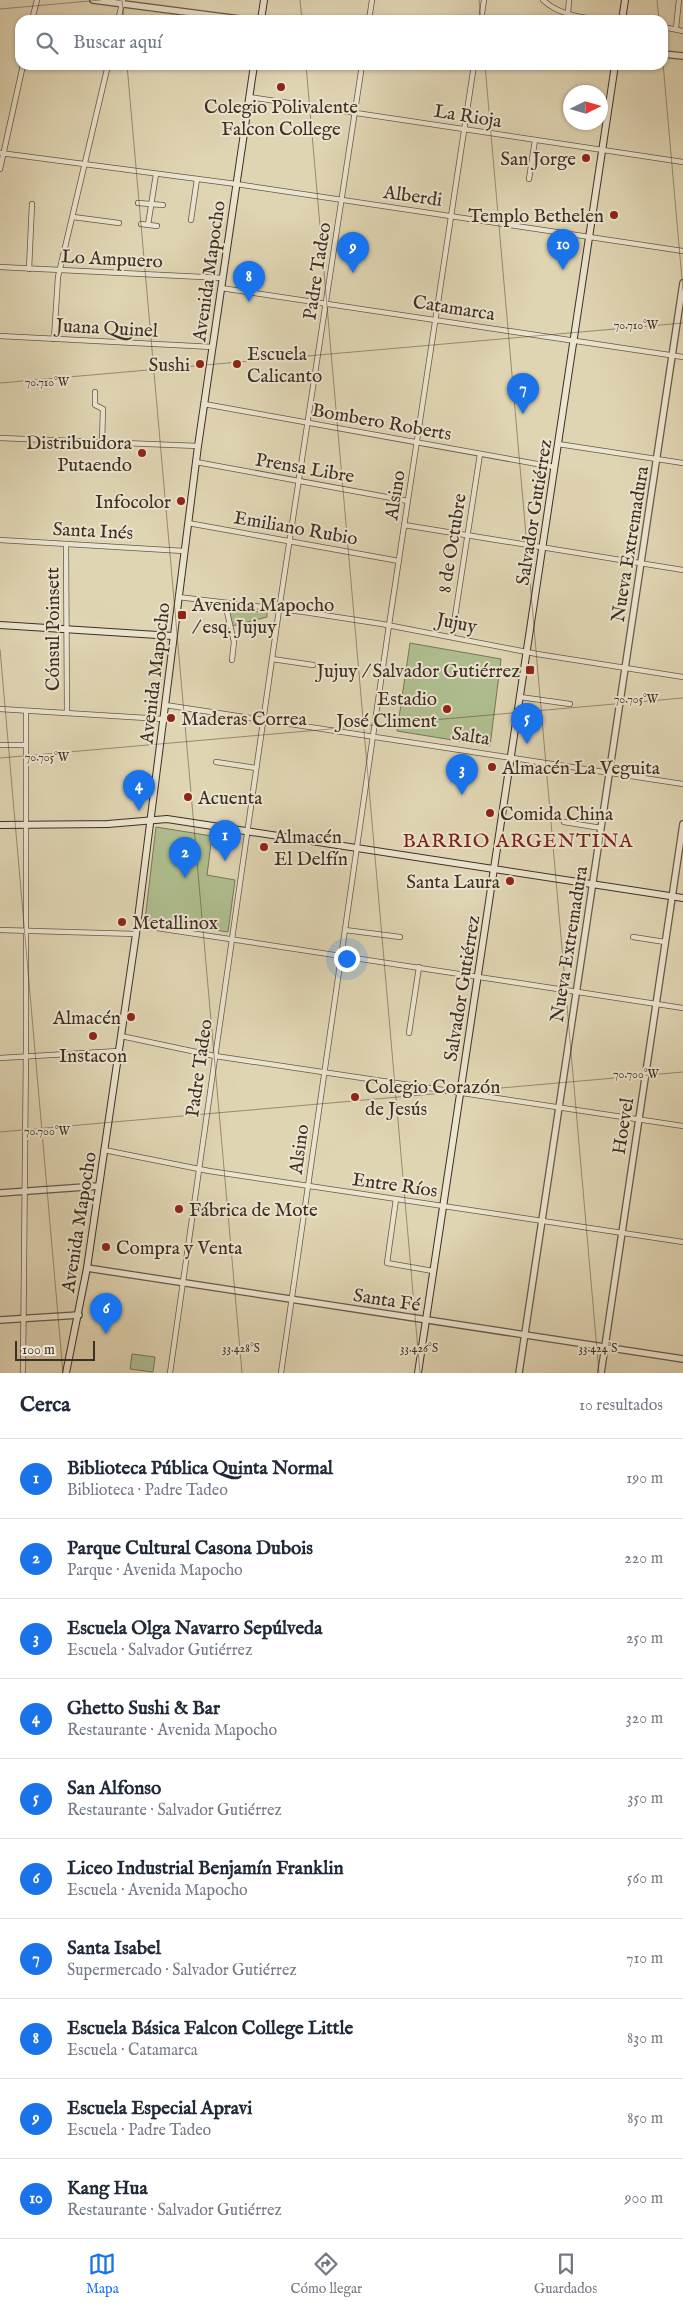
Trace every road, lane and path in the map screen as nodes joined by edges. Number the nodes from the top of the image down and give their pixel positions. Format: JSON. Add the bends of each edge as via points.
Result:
{"nodes":[{"id":1,"x":37,"y":0,"type":"edge"},
{"id":2,"x":93,"y":0,"type":"edge"},
{"id":3,"x":264,"y":0,"type":"edge"},
{"id":4,"x":372,"y":0,"type":"edge"},
{"id":5,"x":484,"y":0,"type":"edge"},
{"id":6,"x":543,"y":0,"type":"edge"},
{"id":7,"x":569,"y":0,"type":"edge"},
{"id":8,"x":625,"y":0,"type":"edge"},
{"id":9,"x":679,"y":0,"type":"edge"},
{"id":10,"x":123,"y":2,"type":"edge"},
{"id":11,"x":568,"y":13,"type":"junction"},
{"id":12,"x":33,"y":15,"type":"edge"},
{"id":13,"x":119,"y":15,"type":"edge"},
{"id":14,"x":213,"y":15,"type":"edge"},
{"id":15,"x":262,"y":15,"type":"edge"},
{"id":16,"x":370,"y":15,"type":"edge"},
{"id":17,"x":482,"y":15,"type":"edge"},
{"id":18,"x":578,"y":15,"type":"edge"},
{"id":19,"x":623,"y":15,"type":"edge"},
{"id":20,"x":668,"y":27,"type":"edge"},
{"id":21,"x":676,"y":28,"type":"junction"},
{"id":22,"x":683,"y":31,"type":"edge"},
{"id":23,"x":668,"y":54,"type":"edge"},
{"id":24,"x":683,"y":56,"type":"edge"},
{"id":25,"x":22,"y":70,"type":"edge"},
{"id":26,"x":107,"y":70,"type":"edge"},
{"id":27,"x":253,"y":70,"type":"edge"},
{"id":28,"x":361,"y":70,"type":"edge"},
{"id":29,"x":473,"y":70,"type":"edge"},
{"id":30,"x":614,"y":70,"type":"edge"},
{"id":31,"x":249,"y":97,"type":"junction"},
{"id":32,"x":355,"y":113,"type":"junction"},
{"id":33,"x":464,"y":130,"type":"junction"},
{"id":34,"x":536,"y":140,"type":"junction"},
{"id":35,"x":602,"y":150,"type":"junction"},
{"id":36,"x":2,"y":153,"type":"edge"},
{"id":37,"x":683,"y":162,"type":"edge"},
{"id":38,"x":85,"y":164,"type":"junction"},
{"id":39,"x":0,"y":169,"type":"edge"},
{"id":40,"x":156,"y":174,"type":"junction"},
{"id":41,"x":197,"y":179,"type":"junction"},
{"id":42,"x":529,"y":179,"type":"dead end"},
{"id":43,"x":236,"y":184,"type":"junction"},
{"id":44,"x":342,"y":200,"type":"junction"},
{"id":45,"x":138,"y":203,"type":"dead end"},
{"id":46,"x":32,"y":204,"type":"dead end"},
{"id":47,"x":151,"y":204,"type":"junction"},
{"id":48,"x":163,"y":205,"type":"dead end"},
{"id":49,"x":451,"y":215,"type":"junction"},
{"id":50,"x":73,"y":217,"type":"junction"},
{"id":51,"x":191,"y":220,"type":"dead end"},
{"id":52,"x":119,"y":224,"type":"dead end"},
{"id":53,"x":141,"y":224,"type":"dead end"},
{"id":54,"x":148,"y":225,"type":"junction"},
{"id":55,"x":157,"y":226,"type":"dead end"},
{"id":56,"x":589,"y":236,"type":"junction"},
{"id":57,"x":683,"y":250,"type":"edge"},
{"id":58,"x":0,"y":267,"type":"edge"},
{"id":59,"x":29,"y":269,"type":"junction"},
{"id":60,"x":60,"y":270,"type":"junction"},
{"id":61,"x":223,"y":278,"type":"junction"},
{"id":62,"x":683,"y":283,"type":"edge"},
{"id":63,"x":221,"y":288,"type":"junction"},
{"id":64,"x":326,"y":303,"type":"junction"},
{"id":65,"x":435,"y":320,"type":"junction"},
{"id":66,"x":0,"y":336,"type":"edge"},
{"id":67,"x":54,"y":339,"type":"junction"},
{"id":68,"x":574,"y":340,"type":"junction"},
{"id":69,"x":212,"y":347,"type":"junction"},
{"id":70,"x":672,"y":355,"type":"junction"},
{"id":71,"x":683,"y":357,"type":"edge"},
{"id":72,"x":95,"y":392,"type":"dead end"},
{"id":73,"x":204,"y":404,"type":"junction"},
{"id":74,"x":308,"y":422,"type":"junction"},
{"id":75,"x":0,"y":438,"type":"edge"},
{"id":76,"x":102,"y":442,"type":"junction"},
{"id":77,"x":417,"y":442,"type":"junction"},
{"id":78,"x":558,"y":444,"type":"junction"},
{"id":79,"x":198,"y":446,"type":"junction"},
{"id":80,"x":480,"y":454,"type":"junction"},
{"id":81,"x":657,"y":459,"type":"junction"},
{"id":82,"x":196,"y":462,"type":"junction"},
{"id":83,"x":683,"y":463,"type":"edge"},
{"id":84,"x":554,"y":467,"type":"junction"},
{"id":85,"x":299,"y":481,"type":"junction"},
{"id":86,"x":408,"y":500,"type":"junction"},
{"id":87,"x":188,"y":523,"type":"junction"},
{"id":88,"x":404,"y":526,"type":"junction"},
{"id":89,"x":468,"y":536,"type":"junction"},
{"id":90,"x":0,"y":540,"type":"edge"},
{"id":91,"x":290,"y":541,"type":"junction"},
{"id":92,"x":66,"y":544,"type":"junction"},
{"id":93,"x":542,"y":548,"type":"junction"},
{"id":94,"x":184,"y":551,"type":"junction"},
{"id":95,"x":399,"y":561,"type":"junction"},
{"id":96,"x":641,"y":564,"type":"junction"},
{"id":97,"x":683,"y":570,"type":"edge"},
{"id":98,"x":178,"y":598,"type":"junction"},
{"id":99,"x":225,"y":603,"type":"junction"},
{"id":100,"x":279,"y":610,"type":"junction"},
{"id":101,"x":0,"y":625,"type":"edge"},
{"id":102,"x":389,"y":625,"type":"junction"},
{"id":103,"x":66,"y":629,"type":"junction"},
{"id":104,"x":174,"y":636,"type":"junction"},
{"id":105,"x":452,"y":636,"type":"junction"},
{"id":106,"x":527,"y":651,"type":"junction"},
{"id":107,"x":272,"y":659,"type":"junction"},
{"id":108,"x":232,"y":660,"type":"dead end"},
{"id":109,"x":313,"y":665,"type":"dead end"},
{"id":110,"x":625,"y":668,"type":"junction"},
{"id":111,"x":683,"y":677,"type":"edge"},
{"id":112,"x":520,"y":697,"type":"junction"},
{"id":113,"x":570,"y":704,"type":"dead end"},
{"id":114,"x":164,"y":705,"type":"junction"},
{"id":115,"x":0,"y":709,"type":"edge"},
{"id":116,"x":26,"y":711,"type":"junction"},
{"id":117,"x":67,"y":713,"type":"junction"},
{"id":118,"x":163,"y":719,"type":"junction"},
{"id":119,"x":263,"y":720,"type":"junction"},
{"id":120,"x":373,"y":735,"type":"junction"},
{"id":121,"x":0,"y":745,"type":"edge"},
{"id":122,"x":26,"y":745,"type":"junction"},
{"id":123,"x":511,"y":757,"type":"junction"},
{"id":124,"x":216,"y":762,"type":"dead end"},
{"id":125,"x":256,"y":768,"type":"junction"},
{"id":126,"x":610,"y":772,"type":"junction"},
{"id":127,"x":683,"y":784,"type":"edge"},
{"id":128,"x":150,"y":820,"type":"junction"},
{"id":129,"x":564,"y":822,"type":"dead end"},
{"id":130,"x":26,"y":824,"type":"junction"},
{"id":131,"x":683,"y":824,"type":"edge"},
{"id":132,"x":0,"y":825,"type":"edge"},
{"id":133,"x":601,"y":828,"type":"junction"},
{"id":134,"x":247,"y":831,"type":"junction"},
{"id":135,"x":356,"y":848,"type":"junction"},
{"id":136,"x":494,"y":869,"type":"junction"},
{"id":137,"x":593,"y":884,"type":"junction"},
{"id":138,"x":672,"y":896,"type":"junction"},
{"id":139,"x":683,"y":898,"type":"edge"},
{"id":140,"x":137,"y":925,"type":"junction"},
{"id":141,"x":0,"y":930,"type":"edge"},
{"id":142,"x":345,"y":930,"type":"junction"},
{"id":143,"x":26,"y":931,"type":"junction"},
{"id":144,"x":136,"y":934,"type":"junction"},
{"id":145,"x":400,"y":937,"type":"dead end"},
{"id":146,"x":633,"y":937,"type":"dead end"},
{"id":147,"x":232,"y":939,"type":"junction"},
{"id":148,"x":665,"y":942,"type":"junction"},
{"id":149,"x":341,"y":955,"type":"junction"},
{"id":150,"x":419,"y":967,"type":"junction"},
{"id":151,"x":478,"y":976,"type":"junction"},
{"id":152,"x":576,"y":992,"type":"junction"},
{"id":153,"x":656,"y":1004,"type":"junction"},
{"id":154,"x":683,"y":1008,"type":"edge"},
{"id":155,"x":409,"y":1033,"type":"dead end"},
{"id":156,"x":121,"y":1036,"type":"junction"},
{"id":157,"x":119,"y":1051,"type":"junction"},
{"id":158,"x":215,"y":1056,"type":"junction"},
{"id":159,"x":26,"y":1057,"type":"junction"},
{"id":160,"x":0,"y":1058,"type":"edge"},
{"id":161,"x":324,"y":1072,"type":"junction"},
{"id":162,"x":460,"y":1093,"type":"junction"},
{"id":163,"x":559,"y":1108,"type":"junction"},
{"id":164,"x":638,"y":1120,"type":"junction"},
{"id":165,"x":683,"y":1126,"type":"edge"},
{"id":166,"x":104,"y":1150,"type":"junction"},
{"id":167,"x":199,"y":1169,"type":"junction"},
{"id":168,"x":99,"y":1186,"type":"junction"},
{"id":169,"x":308,"y":1186,"type":"junction"},
{"id":170,"x":25,"y":1191,"type":"junction"},
{"id":171,"x":0,"y":1193,"type":"edge"},
{"id":172,"x":396,"y":1199,"type":"junction"},
{"id":173,"x":443,"y":1206,"type":"junction"},
{"id":174,"x":542,"y":1221,"type":"junction"},
{"id":175,"x":622,"y":1233,"type":"junction"},
{"id":176,"x":683,"y":1242,"type":"edge"},
{"id":177,"x":87,"y":1268,"type":"junction"},
{"id":178,"x":433,"y":1271,"type":"junction"},
{"id":179,"x":183,"y":1283,"type":"junction"},
{"id":180,"x":292,"y":1300,"type":"junction"},
{"id":181,"x":79,"y":1315,"type":"junction"},
{"id":182,"x":23,"y":1319,"type":"junction"},
{"id":183,"x":0,"y":1320,"type":"edge"},
{"id":184,"x":426,"y":1320,"type":"junction"},
{"id":185,"x":525,"y":1335,"type":"junction"},
{"id":186,"x":605,"y":1347,"type":"junction"},
{"id":187,"x":683,"y":1359,"type":"edge"},
{"id":188,"x":23,"y":1371,"type":"dead end"},
{"id":189,"x":66,"y":1373,"type":"edge"},
{"id":190,"x":170,"y":1373,"type":"edge"},
{"id":191,"x":281,"y":1373,"type":"edge"},
{"id":192,"x":418,"y":1373,"type":"edge"},
{"id":193,"x":519,"y":1373,"type":"edge"},
{"id":194,"x":601,"y":1373,"type":"edge"}],
"edges":[{"from":1,"to":12,"type":"street"},
{"from":2,"to":10,"type":"street"},
{"from":3,"to":15,"type":"main road"},
{"from":4,"to":16,"type":"street"},
{"from":5,"to":17,"type":"street"},
{"from":6,"to":11,"type":"street"},
{"from":7,"to":11,"type":"street"},
{"from":8,"to":19,"type":"main road"},
{"from":9,"to":21,"type":"street"},
{"from":10,"to":13,"type":"street"},
{"from":10,"to":14,"type":"street"},
{"from":11,"to":18,"type":"street"},
{"from":20,"to":21,"type":"street"},
{"from":21,"to":22,"type":"street"},
{"from":23,"to":24,"type":"street"},
{"from":25,"to":36,"type":"street"},
{"from":26,"to":38,"type":"street"},
{"from":27,"to":31,"type":"main road","name":"Avenida Mapocho"},
{"from":28,"to":32,"type":"street","name":"Padre Tadeo"},
{"from":29,"to":33,"type":"street","name":"Alsino"},
{"from":30,"to":35,"type":"main road","name":"Salvador Gutiérrez"},
{"from":31,"to":32,"type":"street","name":"La Rioja"},
{"from":31,"to":43,"type":"main road","name":"Avenida Mapocho"},
{"from":32,"to":33,"type":"street","name":"La Rioja"},
{"from":32,"to":44,"type":"street","name":"Padre Tadeo"},
{"from":33,"to":34,"type":"street","name":"La Rioja"},
{"from":33,"to":49,"type":"street","name":"Alsino"},
{"from":34,"to":35,"type":"street","name":"La Rioja"},
{"from":34,"to":42,"type":"street"},
{"from":35,"to":37,"type":"street","name":"La Rioja"},
{"from":35,"to":56,"type":"main road","name":"Salvador Gutiérrez"},
{"from":36,"to":38,"type":"street","name":"Alberdi"},
{"from":36,"to":39,"type":"street"},
{"from":38,"to":40,"type":"street","name":"Alberdi"},
{"from":38,"to":50,"type":"street"},
{"from":40,"to":41,"type":"street","name":"Alberdi"},
{"from":40,"to":47,"type":"street"},
{"from":41,"to":43,"type":"street","name":"Alberdi"},
{"from":41,"to":51,"type":"street"},
{"from":43,"to":44,"type":"street","name":"Alberdi"},
{"from":43,"to":61,"type":"main road","name":"Avenida Mapocho"},
{"from":44,"to":49,"type":"street","name":"Alberdi"},
{"from":44,"to":64,"type":"street","name":"Padre Tadeo"},
{"from":45,"to":47,"type":"street"},
{"from":46,"to":59,"type":"street"},
{"from":47,"to":48,"type":"street"},
{"from":47,"to":54,"type":"street"},
{"from":49,"to":56,"type":"street","name":"Alberdi"},
{"from":49,"to":65,"type":"street","name":"Alsino"},
{"from":50,"to":52,"type":"street"},
{"from":50,"to":60,"type":"street"},
{"from":53,"to":54,"type":"street"},
{"from":54,"to":55,"type":"street"},
{"from":56,"to":57,"type":"street","name":"Alberdi"},
{"from":56,"to":68,"type":"main road","name":"Salvador Gutiérrez"},
{"from":58,"to":59,"type":"street","name":"Lo Ampuero"},
{"from":59,"to":60,"type":"street","name":"Lo Ampuero"},
{"from":60,"to":61,"type":"street","name":"Lo Ampuero"},
{"from":60,"to":67,"type":"street"},
{"from":61,"to":63,"type":"main road","name":"Avenida Mapocho"},
{"from":62,"to":70,"type":"street","name":"Nueva Extremadura"},
{"from":63,"to":64,"type":"street","name":"Catamarca"},
{"from":63,"to":69,"type":"main road","name":"Avenida Mapocho"},
{"from":64,"to":65,"type":"street","name":"Catamarca"},
{"from":64,"to":74,"type":"street","name":"Padre Tadeo"},
{"from":65,"to":68,"type":"street","name":"Catamarca"},
{"from":65,"to":77,"type":"street","name":"Alsino"},
{"from":66,"to":67,"type":"street","name":"Juana Quinel"},
{"from":67,"to":69,"type":"street","name":"Juana Quinel"},
{"from":68,"to":70,"type":"street","name":"Catamarca"},
{"from":68,"to":78,"type":"main road","name":"Salvador Gutiérrez"},
{"from":69,"to":73,"type":"main road","name":"Avenida Mapocho"},
{"from":70,"to":71,"type":"street","name":"Catamarca"},
{"from":70,"to":81,"type":"street","name":"Nueva Extremadura"},
{"from":72,"to":76,"type":"street","via":[[95,405],[103,409]]},
{"from":73,"to":74,"type":"street","name":"Bombero Roberts"},
{"from":73,"to":79,"type":"main road","name":"Avenida Mapocho"},
{"from":74,"to":77,"type":"street","name":"Bombero Roberts"},
{"from":74,"to":85,"type":"street","name":"Padre Tadeo"},
{"from":75,"to":76,"type":"street"},
{"from":76,"to":79,"type":"street"},
{"from":77,"to":80,"type":"street","name":"Bombero Roberts"},
{"from":77,"to":86,"type":"street","name":"Alsino"},
{"from":78,"to":81,"type":"street"},
{"from":78,"to":84,"type":"main road","name":"Salvador Gutiérrez"},
{"from":79,"to":82,"type":"main road","name":"Avenida Mapocho"},
{"from":80,"to":84,"type":"street","name":"Bombero Roberts"},
{"from":80,"to":89,"type":"street","name":"8 de Octubre"},
{"from":81,"to":83,"type":"street"},
{"from":81,"to":96,"type":"street","name":"Nueva Extremadura"},
{"from":82,"to":85,"type":"street","name":"Prensa Libre"},
{"from":82,"to":87,"type":"main road","name":"Avenida Mapocho"},
{"from":84,"to":93,"type":"main road","name":"Salvador Gutiérrez"},
{"from":85,"to":86,"type":"street","name":"Prensa Libre"},
{"from":85,"to":91,"type":"street","name":"Padre Tadeo"},
{"from":86,"to":88,"type":"street","name":"Alsino"},
{"from":87,"to":91,"type":"street","name":"Emiliano Rubio"},
{"from":87,"to":94,"type":"main road","name":"Avenida Mapocho"},
{"from":88,"to":89,"type":"street"},
{"from":88,"to":95,"type":"street","name":"Alsino"},
{"from":89,"to":93,"type":"street"},
{"from":89,"to":105,"type":"street","name":"8 de Octubre"},
{"from":90,"to":92,"type":"street","name":"Santa Inés"},
{"from":91,"to":95,"type":"street","name":"Emiliano Rubio"},
{"from":91,"to":100,"type":"street","name":"Padre Tadeo"},
{"from":92,"to":94,"type":"street","name":"Santa Inés"},
{"from":92,"to":103,"type":"street","name":"Cónsul Poinsett"},
{"from":93,"to":96,"type":"street"},
{"from":93,"to":106,"type":"main road","name":"Salvador Gutiérrez"},
{"from":94,"to":98,"type":"main road","name":"Avenida Mapocho"},
{"from":95,"to":102,"type":"street","name":"Alsino"},
{"from":96,"to":97,"type":"street"},
{"from":96,"to":110,"type":"street","name":"Nueva Extremadura"},
{"from":98,"to":99,"type":"street","name":"Jujuy"},
{"from":98,"to":104,"type":"main road","name":"Avenida Mapocho"},
{"from":99,"to":100,"type":"street","name":"Jujuy"},
{"from":99,"to":108,"type":"street","via":[[234,642]]},
{"from":100,"to":102,"type":"street","name":"Jujuy"},
{"from":100,"to":107,"type":"street","name":"Padre Tadeo"},
{"from":101,"to":103,"type":"main road"},
{"from":102,"to":105,"type":"street","name":"Jujuy"},
{"from":102,"to":120,"type":"street","name":"Alsino"},
{"from":103,"to":104,"type":"main road"},
{"from":103,"to":117,"type":"street","name":"Cónsul Poinsett"},
{"from":104,"to":114,"type":"main road","name":"Avenida Mapocho"},
{"from":105,"to":106,"type":"street","name":"Jujuy"},
{"from":106,"to":110,"type":"street","name":"Jujuy"},
{"from":106,"to":112,"type":"main road","name":"Salvador Gutiérrez"},
{"from":107,"to":109,"type":"street"},
{"from":107,"to":119,"type":"street","name":"Padre Tadeo"},
{"from":110,"to":111,"type":"street","name":"Jujuy"},
{"from":110,"to":126,"type":"street","name":"Nueva Extremadura"},
{"from":112,"to":113,"type":"street"},
{"from":112,"to":123,"type":"main road","name":"Salvador Gutiérrez"},
{"from":114,"to":118,"type":"main road","name":"Avenida Mapocho"},
{"from":114,"to":119,"type":"street","name":"Salta"},
{"from":115,"to":116,"type":"street"},
{"from":116,"to":117,"type":"street"},
{"from":116,"to":122,"type":"street","name":"Cónsul Poinsett"},
{"from":117,"to":118,"type":"street"},
{"from":118,"to":128,"type":"main road","name":"Avenida Mapocho"},
{"from":119,"to":120,"type":"street","name":"Salta"},
{"from":119,"to":125,"type":"street","name":"Padre Tadeo"},
{"from":120,"to":123,"type":"street","name":"Salta"},
{"from":120,"to":135,"type":"street","name":"Alsino"},
{"from":121,"to":122,"type":"street"},
{"from":122,"to":130,"type":"street","name":"Cónsul Poinsett"},
{"from":123,"to":126,"type":"street","name":"Salta"},
{"from":123,"to":136,"type":"main road","name":"Salvador Gutiérrez"},
{"from":124,"to":125,"type":"street"},
{"from":125,"to":134,"type":"street","name":"Padre Tadeo"},
{"from":126,"to":127,"type":"street","name":"Salta"},
{"from":126,"to":133,"type":"street","name":"Nueva Extremadura"},
{"from":128,"to":130,"type":"main road","via":[[108,824]]},
{"from":128,"to":134,"type":"main road","via":[[167,819]]},
{"from":128,"to":140,"type":"main road","name":"Avenida Mapocho"},
{"from":129,"to":133,"type":"street"},
{"from":130,"to":132,"type":"main road"},
{"from":130,"to":143,"type":"street","name":"Cónsul Poinsett"},
{"from":131,"to":138,"type":"street","name":"Hoevel"},
{"from":133,"to":137,"type":"street","name":"Nueva Extremadura"},
{"from":134,"to":135,"type":"main road"},
{"from":134,"to":147,"type":"street","name":"Padre Tadeo"},
{"from":135,"to":136,"type":"main road"},
{"from":135,"to":142,"type":"street","name":"Alsino"},
{"from":136,"to":137,"type":"main road"},
{"from":136,"to":151,"type":"main road","name":"Salvador Gutiérrez"},
{"from":137,"to":138,"type":"main road"},
{"from":137,"to":152,"type":"street","name":"Nueva Extremadura"},
{"from":138,"to":139,"type":"main road"},
{"from":138,"to":148,"type":"street","name":"Hoevel"},
{"from":140,"to":144,"type":"main road","name":"Avenida Mapocho"},
{"from":140,"to":147,"type":"street"},
{"from":141,"to":143,"type":"street"},
{"from":142,"to":145,"type":"street"},
{"from":142,"to":149,"type":"street","name":"Alsino"},
{"from":143,"to":144,"type":"street"},
{"from":143,"to":159,"type":"street","name":"Cónsul Poinsett"},
{"from":144,"to":156,"type":"main road","name":"Avenida Mapocho"},
{"from":146,"to":148,"type":"street"},
{"from":147,"to":149,"type":"street"},
{"from":147,"to":158,"type":"street","name":"Padre Tadeo"},
{"from":148,"to":153,"type":"street","name":"Hoevel"},
{"from":149,"to":150,"type":"street"},
{"from":149,"to":161,"type":"street","name":"Alsino"},
{"from":150,"to":151,"type":"street"},
{"from":150,"to":155,"type":"street"},
{"from":151,"to":152,"type":"street"},
{"from":151,"to":162,"type":"main road","name":"Salvador Gutiérrez"},
{"from":152,"to":153,"type":"street"},
{"from":152,"to":163,"type":"street","name":"Nueva Extremadura"},
{"from":153,"to":154,"type":"street"},
{"from":153,"to":164,"type":"street","name":"Hoevel"},
{"from":156,"to":157,"type":"main road","name":"Avenida Mapocho"},
{"from":156,"to":158,"type":"street"},
{"from":157,"to":159,"type":"street"},
{"from":157,"to":166,"type":"main road","name":"Avenida Mapocho"},
{"from":158,"to":161,"type":"street"},
{"from":158,"to":167,"type":"street","name":"Padre Tadeo"},
{"from":159,"to":160,"type":"street"},
{"from":159,"to":170,"type":"street","name":"Cónsul Poinsett"},
{"from":161,"to":162,"type":"street"},
{"from":161,"to":169,"type":"street","name":"Alsino"},
{"from":162,"to":163,"type":"street"},
{"from":162,"to":173,"type":"main road","name":"Salvador Gutiérrez"},
{"from":163,"to":164,"type":"street"},
{"from":163,"to":174,"type":"street","name":"Nueva Extremadura"},
{"from":164,"to":165,"type":"street"},
{"from":164,"to":175,"type":"street","name":"Hoevel"},
{"from":166,"to":167,"type":"street","name":"Entre Ríos"},
{"from":166,"to":168,"type":"main road","name":"Avenida Mapocho"},
{"from":167,"to":169,"type":"street","name":"Entre Ríos"},
{"from":167,"to":179,"type":"street","name":"Padre Tadeo"},
{"from":168,"to":170,"type":"street"},
{"from":168,"to":177,"type":"main road","name":"Avenida Mapocho"},
{"from":169,"to":172,"type":"street","name":"Entre Ríos"},
{"from":169,"to":180,"type":"street","name":"Alsino"},
{"from":170,"to":171,"type":"street"},
{"from":170,"to":182,"type":"street","name":"Cónsul Poinsett"},
{"from":172,"to":173,"type":"street","name":"Entre Ríos"},
{"from":172,"to":178,"type":"street","via":[[387,1264]]},
{"from":173,"to":174,"type":"street","name":"Entre Ríos"},
{"from":173,"to":178,"type":"main road","name":"Salvador Gutiérrez"},
{"from":174,"to":175,"type":"street","name":"Entre Ríos"},
{"from":174,"to":185,"type":"street","name":"Nueva Extremadura"},
{"from":175,"to":176,"type":"street","name":"Entre Ríos"},
{"from":175,"to":186,"type":"street","name":"Hoevel"},
{"from":177,"to":179,"type":"street","name":"Santa Fé"},
{"from":177,"to":181,"type":"main road","name":"Avenida Mapocho"},
{"from":178,"to":184,"type":"main road","name":"Salvador Gutiérrez"},
{"from":179,"to":180,"type":"street","name":"Santa Fé"},
{"from":179,"to":190,"type":"street","name":"Padre Tadeo"},
{"from":180,"to":184,"type":"street","name":"Santa Fé"},
{"from":180,"to":191,"type":"street","name":"Alsino"},
{"from":181,"to":182,"type":"street"},
{"from":181,"to":189,"type":"main road","name":"Avenida Mapocho"},
{"from":182,"to":183,"type":"street"},
{"from":182,"to":188,"type":"street","name":"Cónsul Poinsett"},
{"from":184,"to":185,"type":"street","name":"Santa Fé"},
{"from":184,"to":192,"type":"main road","name":"Salvador Gutiérrez"},
{"from":185,"to":186,"type":"street","name":"Santa Fé"},
{"from":185,"to":193,"type":"street","name":"Nueva Extremadura"},
{"from":186,"to":187,"type":"street","name":"Santa Fé"},
{"from":186,"to":194,"type":"street","name":"Hoevel"}]}
